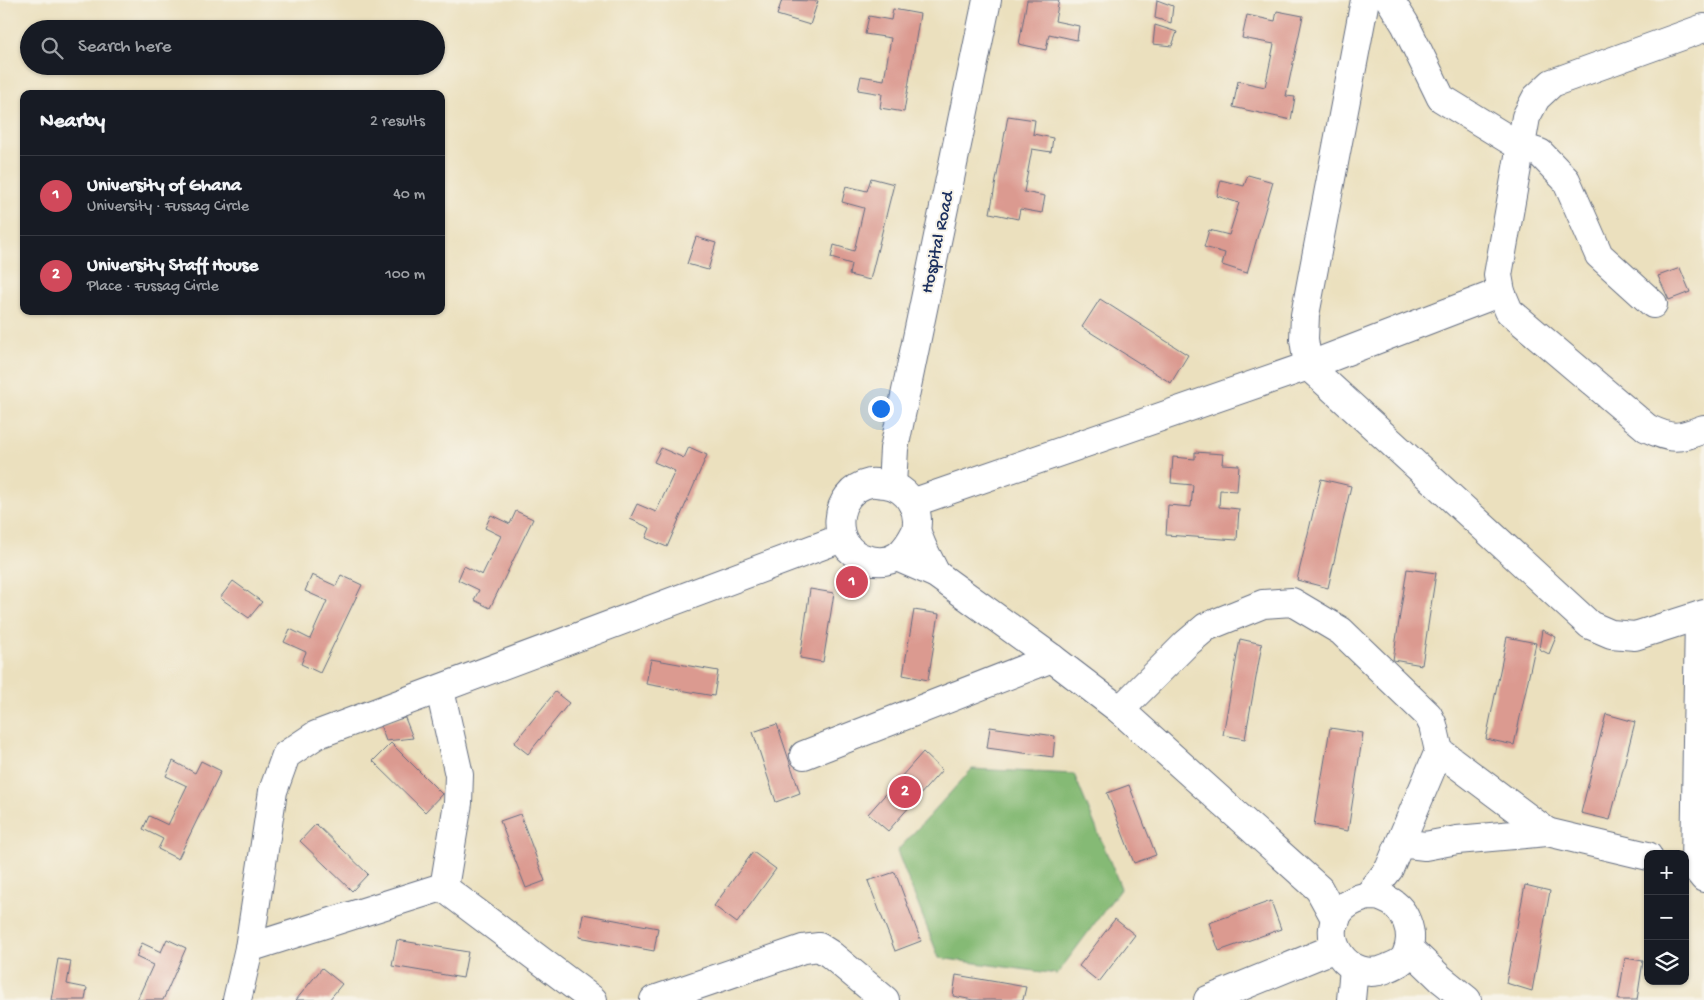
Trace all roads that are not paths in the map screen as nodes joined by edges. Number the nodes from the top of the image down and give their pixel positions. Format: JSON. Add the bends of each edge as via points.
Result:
{"nodes":[{"id":1,"x":987,"y":0,"type":"edge"},
{"id":2,"x":1365,"y":0,"type":"edge"},
{"id":3,"x":1390,"y":0,"type":"edge"},
{"id":4,"x":1704,"y":28,"type":"edge"},
{"id":5,"x":1521,"y":147,"type":"junction"},
{"id":6,"x":1500,"y":292,"type":"junction"},
{"id":7,"x":1652,"y":304,"type":"dead end"},
{"id":8,"x":1308,"y":366,"type":"junction"},
{"id":9,"x":1704,"y":429,"type":"edge"},
{"id":10,"x":882,"y":484,"type":"junction"},
{"id":11,"x":912,"y":502,"type":"junction"},
{"id":12,"x":916,"y":531,"type":"junction"},
{"id":13,"x":842,"y":538,"type":"junction"},
{"id":14,"x":897,"y":558,"type":"junction"},
{"id":15,"x":936,"y":574,"type":"junction"},
{"id":16,"x":1702,"y":615,"type":"edge"},
{"id":17,"x":1052,"y":658,"type":"junction"},
{"id":18,"x":440,"y":690,"type":"junction"},
{"id":19,"x":1120,"y":710,"type":"junction"},
{"id":20,"x":1439,"y":751,"type":"junction"},
{"id":21,"x":804,"y":755,"type":"dead end"},
{"id":22,"x":1547,"y":832,"type":"junction"},
{"id":23,"x":1400,"y":843,"type":"junction"},
{"id":24,"x":1644,"y":855,"type":"edge"},
{"id":25,"x":1697,"y":869,"type":"edge"},
{"id":26,"x":444,"y":888,"type":"junction"},
{"id":27,"x":1319,"y":889,"type":"junction"},
{"id":28,"x":1361,"y":898,"type":"junction"},
{"id":29,"x":1336,"y":920,"type":"junction"},
{"id":30,"x":249,"y":948,"type":"junction"},
{"id":31,"x":1335,"y":948,"type":"junction"},
{"id":32,"x":1402,"y":956,"type":"junction"},
{"id":33,"x":1354,"y":968,"type":"junction"},
{"id":34,"x":237,"y":1000,"type":"edge"},
{"id":35,"x":593,"y":1000,"type":"edge"},
{"id":36,"x":654,"y":1000,"type":"edge"},
{"id":37,"x":885,"y":1000,"type":"edge"},
{"id":38,"x":1208,"y":1000,"type":"edge"},
{"id":39,"x":1352,"y":1000,"type":"edge"},
{"id":40,"x":1467,"y":1000,"type":"edge"}],
"edges":[{"from":1,"to":10,"type":"street","name":"Hospital Road","via":[[894,448]]},
{"from":2,"to":8,"type":"street","via":[[1305,315]]},
{"from":3,"to":5,"type":"street","via":[[1441,98]]},
{"from":4,"to":5,"type":"street","via":[[1552,83],[1536,98],[1526,117]]},
{"from":5,"to":6,"type":"street","via":[[1498,275]]},
{"from":5,"to":7,"type":"street","via":[[1540,153],[1566,180],[1599,255]]},
{"from":6,"to":8,"type":"street"},
{"from":6,"to":9,"type":"street","via":[[1509,311],[1647,428],[1667,437],[1682,437]]},
{"from":8,"to":11,"type":"street"},
{"from":8,"to":16,"type":"street","via":[[1590,625],[1611,634],[1635,636]]},
{"from":10,"to":11,"type":"street","via":[[905,494]]},
{"from":10,"to":13,"type":"street","via":[[858,488],[847,497],[840,510]]},
{"from":11,"to":12,"type":"street","via":[[918,518]]},
{"from":12,"to":14,"type":"street","via":[[910,544]]},
{"from":12,"to":15,"type":"street"},
{"from":13,"to":14,"type":"street","via":[[861,558],[874,562]]},
{"from":13,"to":18,"type":"street"},
{"from":14,"to":15,"type":"street"},
{"from":15,"to":17,"type":"street"},
{"from":16,"to":25,"type":"street"},
{"from":17,"to":19,"type":"street"},
{"from":17,"to":21,"type":"street"},
{"from":18,"to":26,"type":"street","via":[[459,775],[458,803]]},
{"from":18,"to":30,"type":"street","via":[[316,735],[286,755],[273,791]]},
{"from":19,"to":20,"type":"street","via":[[1206,627],[1264,604],[1292,602],[1341,631],[1428,715]]},
{"from":19,"to":27,"type":"street"},
{"from":20,"to":22,"type":"street"},
{"from":20,"to":23,"type":"street"},
{"from":22,"to":23,"type":"street","via":[[1424,846]]},
{"from":22,"to":24,"type":"street"},
{"from":23,"to":28,"type":"street","via":[[1389,868]]},
{"from":26,"to":30,"type":"street"},
{"from":26,"to":35,"type":"street"},
{"from":27,"to":28,"type":"street"},
{"from":27,"to":29,"type":"street"},
{"from":28,"to":29,"type":"street","via":[[1343,908]]},
{"from":28,"to":32,"type":"street","via":[[1382,897],[1404,914],[1409,928]]},
{"from":29,"to":31,"type":"street"},
{"from":30,"to":34,"type":"street"},
{"from":31,"to":33,"type":"street","via":[[1342,960]]},
{"from":31,"to":38,"type":"street"},
{"from":32,"to":33,"type":"street","via":[[1381,971],[1367,972]]},
{"from":32,"to":40,"type":"street","via":[[1441,979]]},
{"from":33,"to":39,"type":"street"},
{"from":36,"to":37,"type":"street","via":[[802,949],[819,947]]}]}
